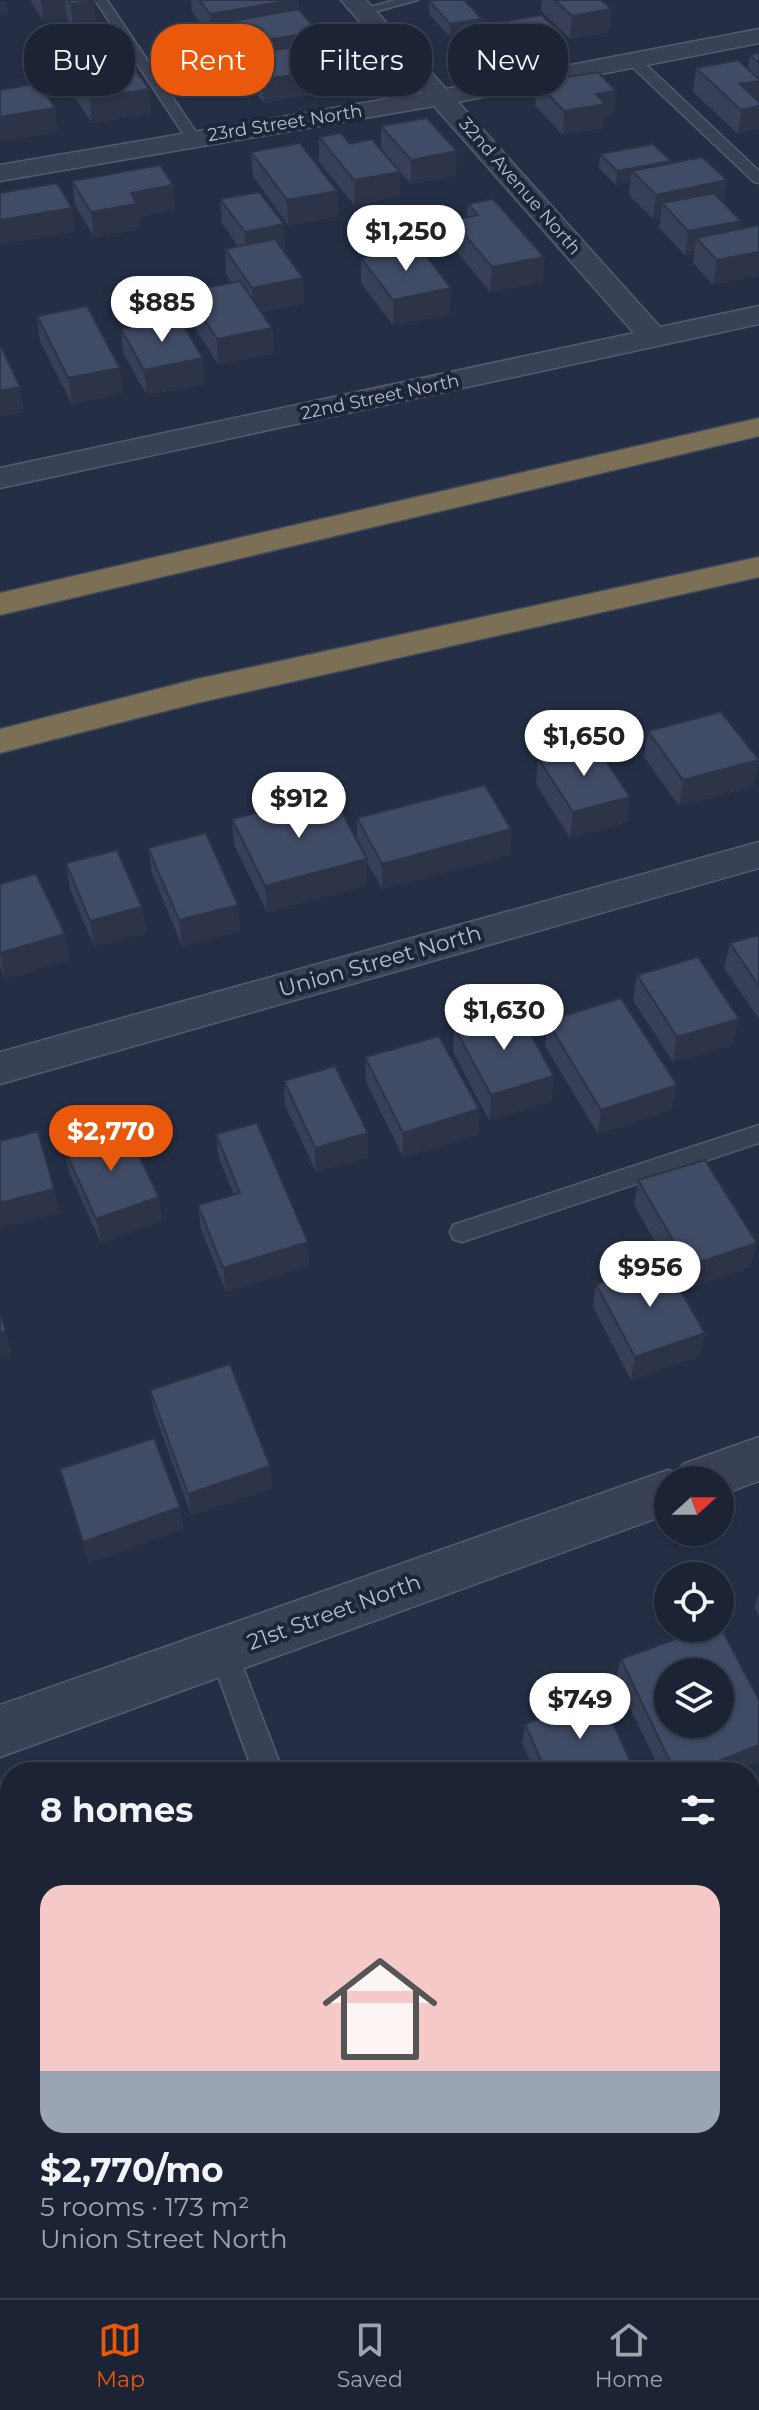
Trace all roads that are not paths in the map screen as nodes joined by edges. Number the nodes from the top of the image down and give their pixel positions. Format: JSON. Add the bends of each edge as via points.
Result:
{"nodes":[{"id":1,"x":101,"y":0,"type":"edge"},
{"id":2,"x":412,"y":0,"type":"edge"},
{"id":3,"x":358,"y":5,"type":"edge"},
{"id":4,"x":759,"y":36,"type":"edge"},
{"id":5,"x":632,"y":59,"type":"junction"},
{"id":6,"x":443,"y":97,"type":"junction"},
{"id":7,"x":193,"y":138,"type":"junction"},
{"id":8,"x":753,"y":166,"type":"edge"},
{"id":9,"x":0,"y":173,"type":"edge"},
{"id":10,"x":759,"y":179,"type":"edge"},
{"id":11,"x":759,"y":315,"type":"edge"},
{"id":12,"x":654,"y":338,"type":"junction"},
{"id":13,"x":759,"y":427,"type":"edge"},
{"id":14,"x":0,"y":478,"type":"edge"},
{"id":15,"x":759,"y":567,"type":"edge"},
{"id":16,"x":0,"y":604,"type":"edge"},
{"id":17,"x":0,"y":741,"type":"edge"},
{"id":18,"x":759,"y":855,"type":"edge"},
{"id":19,"x":0,"y":1068,"type":"edge"},
{"id":20,"x":759,"y":1134,"type":"edge"},
{"id":21,"x":462,"y":1232,"type":"dead end"},
{"id":22,"x":759,"y":1459,"type":"edge"},
{"id":23,"x":734,"y":1468,"type":"edge"},
{"id":24,"x":654,"y":1497,"type":"edge"},
{"id":25,"x":223,"y":1651,"type":"junction"},
{"id":26,"x":0,"y":1731,"type":"edge"},
{"id":27,"x":264,"y":1762,"type":"edge"}],
"edges":[{"from":1,"to":7,"type":"lane"},
{"from":2,"to":3,"type":"lane"},
{"from":3,"to":6,"type":"street","name":"32nd Avenue North"},
{"from":4,"to":5,"type":"street","name":"23rd Street North"},
{"from":5,"to":6,"type":"street","name":"23rd Street North"},
{"from":5,"to":8,"type":"lane"},
{"from":6,"to":7,"type":"street","name":"23rd Street North"},
{"from":6,"to":12,"type":"street","name":"32nd Avenue North"},
{"from":7,"to":9,"type":"street","name":"23rd Street North"},
{"from":8,"to":10,"type":"lane"},
{"from":11,"to":12,"type":"street","name":"22nd Street North"},
{"from":12,"to":14,"type":"street","name":"22nd Street North"},
{"from":13,"to":16,"type":"highway"},
{"from":15,"to":17,"type":"highway","via":[[197,691]]},
{"from":18,"to":19,"type":"street","name":"Union Street North"},
{"from":20,"to":21,"type":"lane"},
{"from":22,"to":23,"type":"street"},
{"from":24,"to":25,"type":"street","name":"21st Street North"},
{"from":25,"to":26,"type":"street","name":"21st Street North"},
{"from":25,"to":27,"type":"lane"}]}
